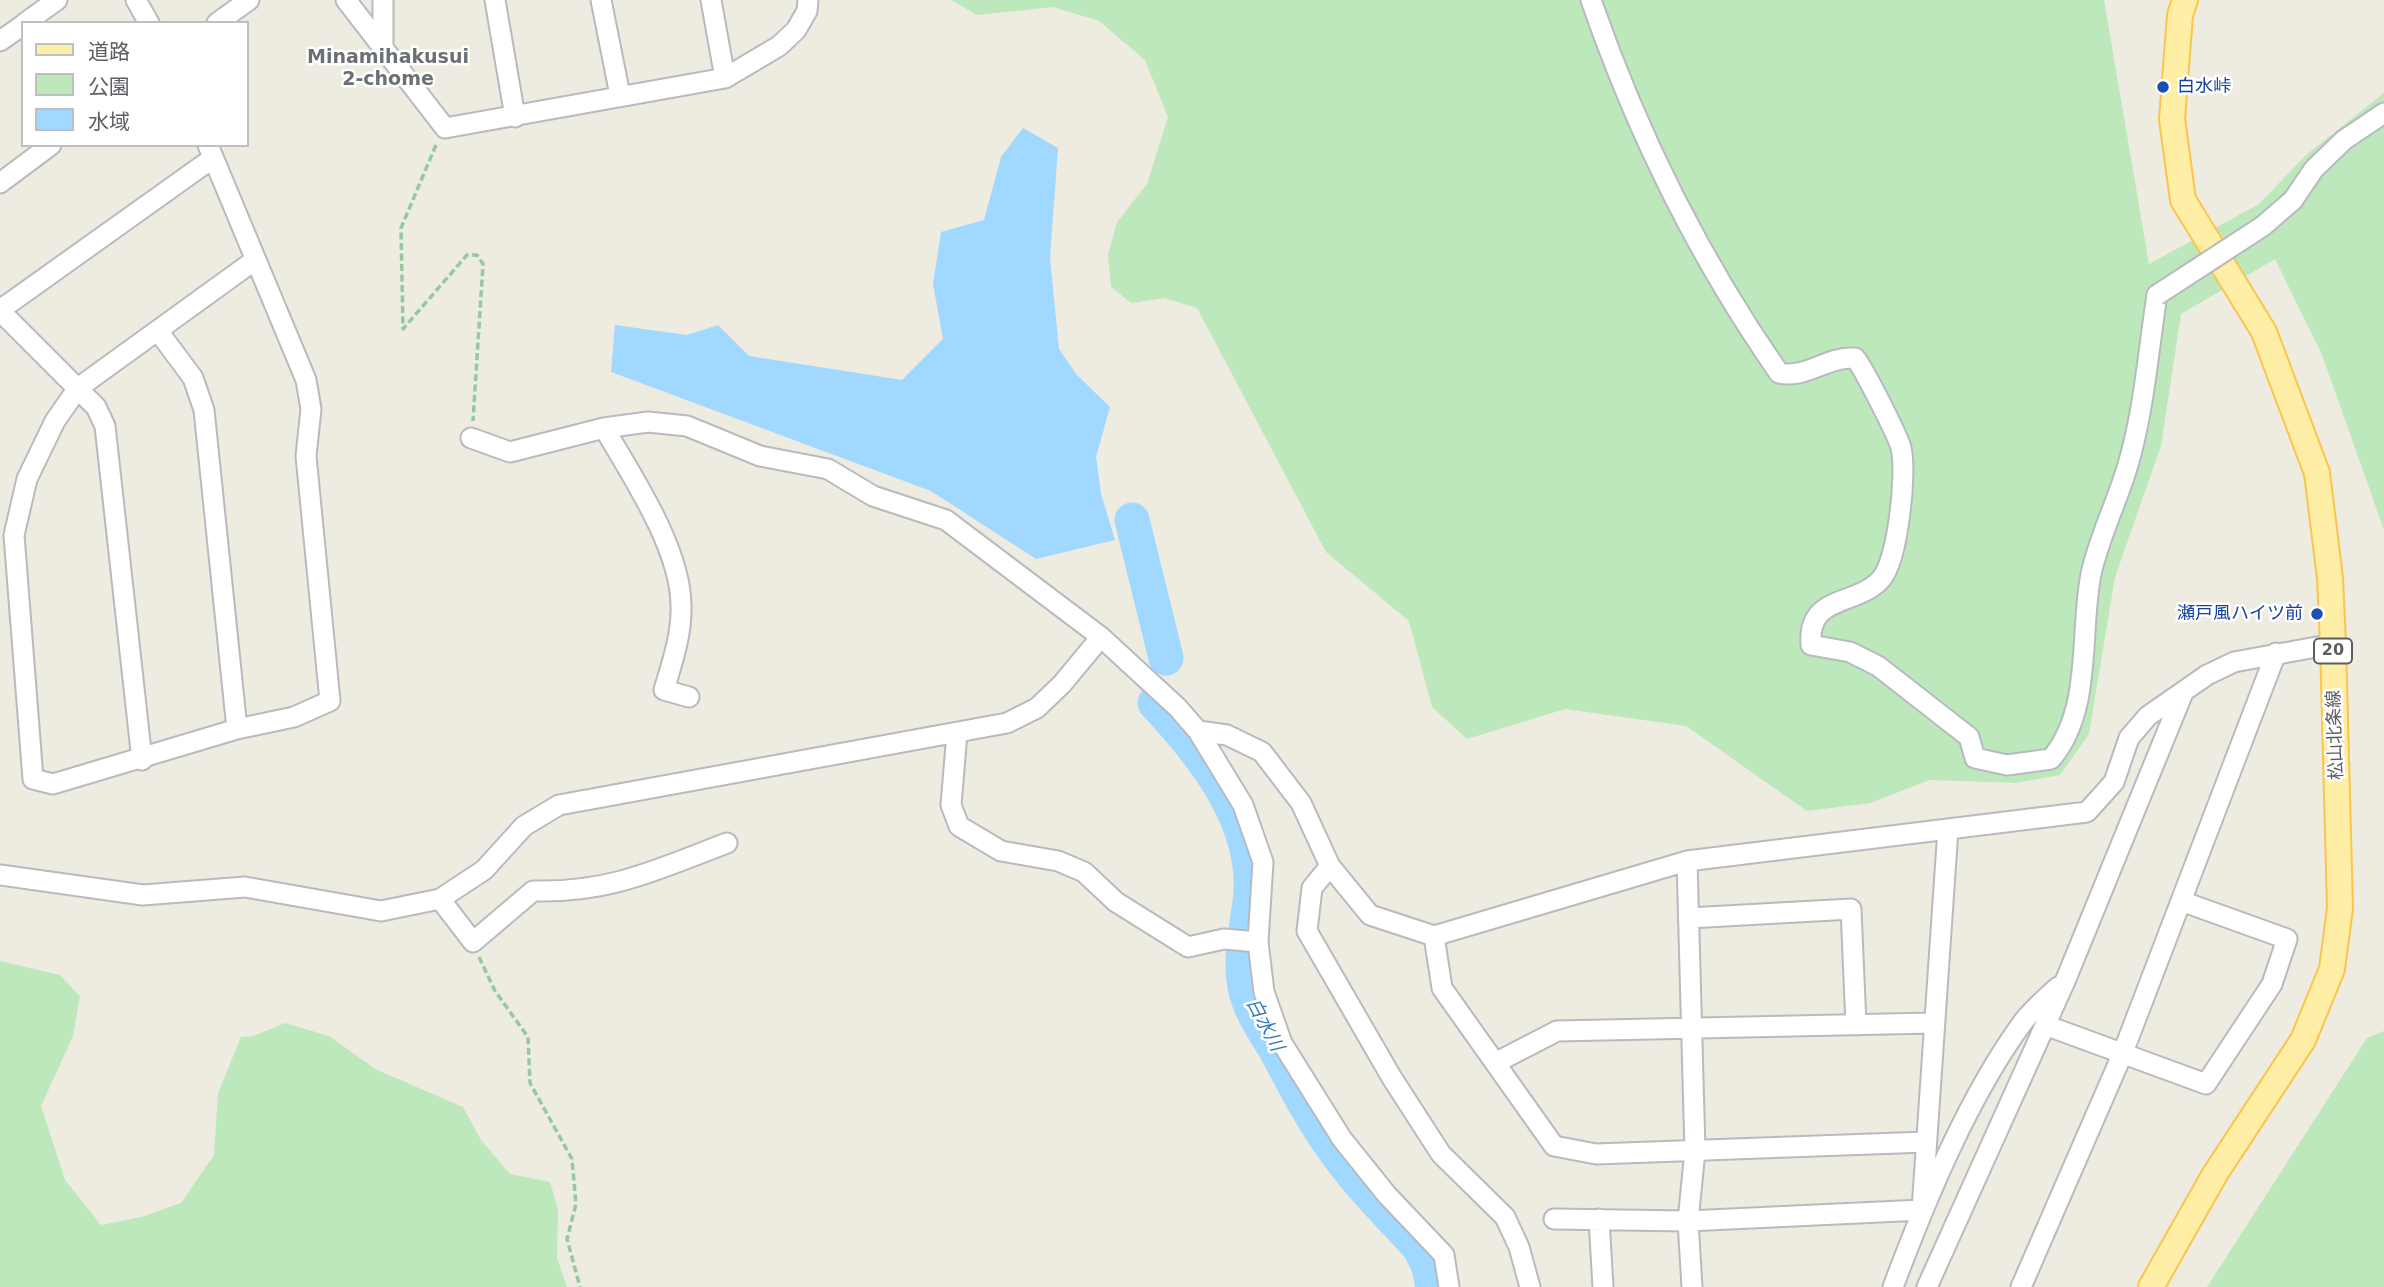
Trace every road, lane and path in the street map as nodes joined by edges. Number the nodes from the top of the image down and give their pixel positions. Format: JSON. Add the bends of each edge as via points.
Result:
{"nodes":[{"id":1,"x":57,"y":0,"type":"edge"},
{"id":2,"x":135,"y":0,"type":"edge"},
{"id":3,"x":249,"y":0,"type":"edge"},
{"id":4,"x":346,"y":0,"type":"edge"},
{"id":5,"x":383,"y":0,"type":"edge"},
{"id":6,"x":495,"y":0,"type":"edge"},
{"id":7,"x":601,"y":0,"type":"edge"},
{"id":8,"x":711,"y":0,"type":"edge"},
{"id":9,"x":808,"y":0,"type":"edge"},
{"id":10,"x":1591,"y":0,"type":"edge"},
{"id":11,"x":2185,"y":0,"type":"edge"},
{"id":12,"x":28,"y":21,"type":"edge"},
{"id":13,"x":148,"y":21,"type":"edge"},
{"id":14,"x":220,"y":21,"type":"edge"},
{"id":15,"x":21,"y":26,"type":"edge"},
{"id":16,"x":0,"y":41,"type":"edge"},
{"id":17,"x":383,"y":48,"type":"junction"},
{"id":18,"x":725,"y":78,"type":"junction"},
{"id":19,"x":620,"y":95,"type":"junction"},
{"id":20,"x":2384,"y":113,"type":"edge"},
{"id":21,"x":515,"y":117,"type":"junction"},
{"id":22,"x":429,"y":137,"type":"dead end"},
{"id":23,"x":48,"y":147,"type":"edge"},
{"id":24,"x":211,"y":151,"type":"edge"},
{"id":25,"x":0,"y":183,"type":"edge"},
{"id":26,"x":255,"y":260,"type":"junction"},
{"id":27,"x":0,"y":311,"type":"edge"},
{"id":28,"x":158,"y":331,"type":"junction"},
{"id":29,"x":78,"y":388,"type":"junction"},
{"id":30,"x":604,"y":428,"type":"junction"},
{"id":31,"x":471,"y":438,"type":"joint"},
{"id":32,"x":7,"y":536,"type":"edge"},
{"id":33,"x":1101,"y":637,"type":"junction"},
{"id":34,"x":2333,"y":644,"type":"junction"},
{"id":35,"x":2276,"y":653,"type":"junction"},
{"id":36,"x":2183,"y":693,"type":"junction"},
{"id":37,"x":689,"y":697,"type":"dead end"},
{"id":38,"x":237,"y":729,"type":"junction"},
{"id":39,"x":1198,"y":731,"type":"junction"},
{"id":40,"x":957,"y":733,"type":"junction"},
{"id":41,"x":142,"y":760,"type":"junction"},
{"id":42,"x":1948,"y":829,"type":"junction"},
{"id":43,"x":727,"y":843,"type":"dead end"},
{"id":44,"x":1687,"y":861,"type":"junction"},
{"id":45,"x":1329,"y":866,"type":"junction"},
{"id":46,"x":0,"y":875,"type":"edge"},
{"id":47,"x":440,"y":899,"type":"junction"},
{"id":48,"x":2181,"y":901,"type":"junction"},
{"id":49,"x":1689,"y":918,"type":"junction"},
{"id":50,"x":1434,"y":936,"type":"junction"},
{"id":51,"x":473,"y":942,"type":"junction"},
{"id":52,"x":1258,"y":942,"type":"junction"},
{"id":53,"x":2066,"y":979,"type":"junction"},
{"id":54,"x":1934,"y":1023,"type":"junction"},
{"id":55,"x":1856,"y":1025,"type":"junction"},
{"id":56,"x":2045,"y":1025,"type":"junction"},
{"id":57,"x":1692,"y":1028,"type":"junction"},
{"id":58,"x":2122,"y":1055,"type":"junction"},
{"id":59,"x":1495,"y":1063,"type":"junction"},
{"id":60,"x":1926,"y":1142,"type":"junction"},
{"id":61,"x":1695,"y":1151,"type":"junction"},
{"id":62,"x":1922,"y":1210,"type":"junction"},
{"id":63,"x":1554,"y":1219,"type":"dead end"},
{"id":64,"x":1598,"y":1219,"type":"junction"},
{"id":65,"x":1688,"y":1221,"type":"junction"},
{"id":66,"x":580,"y":1287,"type":"edge"},
{"id":67,"x":1449,"y":1287,"type":"edge"},
{"id":68,"x":1530,"y":1287,"type":"edge"},
{"id":69,"x":1603,"y":1287,"type":"edge"},
{"id":70,"x":1692,"y":1287,"type":"edge"},
{"id":71,"x":1893,"y":1287,"type":"edge"},
{"id":72,"x":1927,"y":1287,"type":"edge"},
{"id":73,"x":2021,"y":1287,"type":"edge"},
{"id":74,"x":2151,"y":1287,"type":"edge"}],
"edges":[{"from":1,"to":12,"type":"street"},
{"from":2,"to":13,"type":"street"},
{"from":3,"to":14,"type":"street"},
{"from":4,"to":17,"type":"street"},
{"from":5,"to":17,"type":"street"},
{"from":6,"to":21,"type":"street"},
{"from":7,"to":19,"type":"street"},
{"from":8,"to":18,"type":"street"},
{"from":9,"to":18,"type":"street","via":[[796,30],[779,46]]},
{"from":10,"to":20,"type":"street","bridge":true,"via":[[1645,139],[1697,242],[1756,341],[1779,373],[1793,376],[1842,357],[1855,358],[1864,367],[1901,446],[1899,506],[1888,567],[1881,579],[1819,613],[1810,627],[1811,645],[1850,652],[1878,666],[1969,737],[1975,758],[2007,765],[2051,759],[2071,727],[2091,574],[2133,442],[2157,295],[2263,226],[2293,200],[2314,169],[2344,140]]},
{"from":11,"to":34,"type":"main road","name":"松山北条線","number":"20","via":[[2172,119],[2183,200],[2264,332],[2317,472]]},
{"from":15,"to":16,"type":"street"},
{"from":17,"to":21,"type":"street","via":[[444,128]]},
{"from":18,"to":19,"type":"street"},
{"from":19,"to":21,"type":"street"},
{"from":22,"to":31,"type":"path","via":[[437,146],[401,228],[403,329],[467,255],[477,255],[483,264]]},
{"from":23,"to":25,"type":"street"},
{"from":24,"to":26,"type":"street"},
{"from":24,"to":27,"type":"street"},
{"from":26,"to":28,"type":"street"},
{"from":26,"to":38,"type":"street","via":[[306,380],[311,409],[306,456],[330,701],[294,717]]},
{"from":27,"to":29,"type":"street"},
{"from":28,"to":29,"type":"street"},
{"from":28,"to":38,"type":"street","via":[[193,378],[204,410]]},
{"from":29,"to":32,"type":"street","via":[[55,421],[27,479]]},
{"from":29,"to":41,"type":"street","via":[[96,407],[105,426]]},
{"from":30,"to":31,"type":"street","via":[[510,452]]},
{"from":30,"to":33,"type":"street","via":[[648,422],[687,426],[760,456],[828,469],[873,496],[946,520]]},
{"from":30,"to":37,"type":"street","via":[[650,507],[673,565],[681,604],[679,632],[664,690]]},
{"from":32,"to":41,"type":"street","via":[[33,779],[53,784]]},
{"from":33,"to":39,"type":"street"},
{"from":33,"to":40,"type":"street","via":[[1037,708],[1007,723]]},
{"from":34,"to":35,"type":"street"},
{"from":34,"to":74,"type":"main road","name":"松山北条線","number":"20","via":[[2340,908],[2332,969],[2303,1040],[2215,1174]]},
{"from":35,"to":36,"type":"street","via":[[2234,662]]},
{"from":35,"to":48,"type":"street"},
{"from":36,"to":42,"type":"street","via":[[2148,716],[2129,738],[2114,782],[2087,812]]},
{"from":36,"to":53,"type":"street"},
{"from":38,"to":41,"type":"street"},
{"from":39,"to":45,"type":"street","via":[[1227,735],[1262,752],[1301,803]]},
{"from":39,"to":52,"type":"street","via":[[1243,805],[1263,862]]},
{"from":40,"to":47,"type":"street","via":[[559,805],[524,826],[484,870]]},
{"from":40,"to":52,"type":"street","via":[[951,805],[959,826],[1001,851],[1058,861],[1084,872],[1116,902],[1188,947],[1224,939]]},
{"from":42,"to":44,"type":"street"},
{"from":42,"to":54,"type":"street"},
{"from":43,"to":51,"type":"street","via":[[621,884],[568,892],[533,891]]},
{"from":44,"to":49,"type":"street"},
{"from":44,"to":50,"type":"street"},
{"from":45,"to":50,"type":"street","via":[[1370,915]]},
{"from":45,"to":68,"type":"street","via":[[1312,888],[1307,931],[1441,1154],[1505,1216]]},
{"from":46,"to":47,"type":"street","via":[[142,895],[245,887],[381,911]]},
{"from":47,"to":51,"type":"street"},
{"from":48,"to":58,"type":"street"},
{"from":48,"to":58,"type":"street","via":[[2287,939],[2272,984],[2206,1084]]},
{"from":49,"to":55,"type":"street","via":[[1852,909]]},
{"from":49,"to":57,"type":"street"},
{"from":50,"to":59,"type":"street","via":[[1442,988]]},
{"from":51,"to":66,"type":"path","via":[[495,991],[528,1037],[530,1083],[572,1159],[576,1204],[567,1239]]},
{"from":52,"to":67,"type":"street","via":[[1265,992],[1282,1043],[1342,1139],[1444,1255]]},
{"from":53,"to":56,"type":"street"},
{"from":53,"to":62,"type":"street","via":[[2025,1019],[1992,1069]]},
{"from":54,"to":55,"type":"street"},
{"from":54,"to":60,"type":"street"},
{"from":55,"to":57,"type":"street"},
{"from":56,"to":58,"type":"street"},
{"from":56,"to":72,"type":"street"},
{"from":57,"to":59,"type":"street","via":[[1557,1031]]},
{"from":57,"to":61,"type":"street"},
{"from":58,"to":73,"type":"street"},
{"from":59,"to":61,"type":"street","via":[[1554,1146],[1596,1154]]},
{"from":60,"to":61,"type":"street"},
{"from":60,"to":62,"type":"street"},
{"from":61,"to":65,"type":"street"},
{"from":62,"to":65,"type":"street"},
{"from":62,"to":71,"type":"street"},
{"from":63,"to":64,"type":"street"},
{"from":64,"to":65,"type":"street"},
{"from":64,"to":69,"type":"street"},
{"from":65,"to":70,"type":"street"}]}
